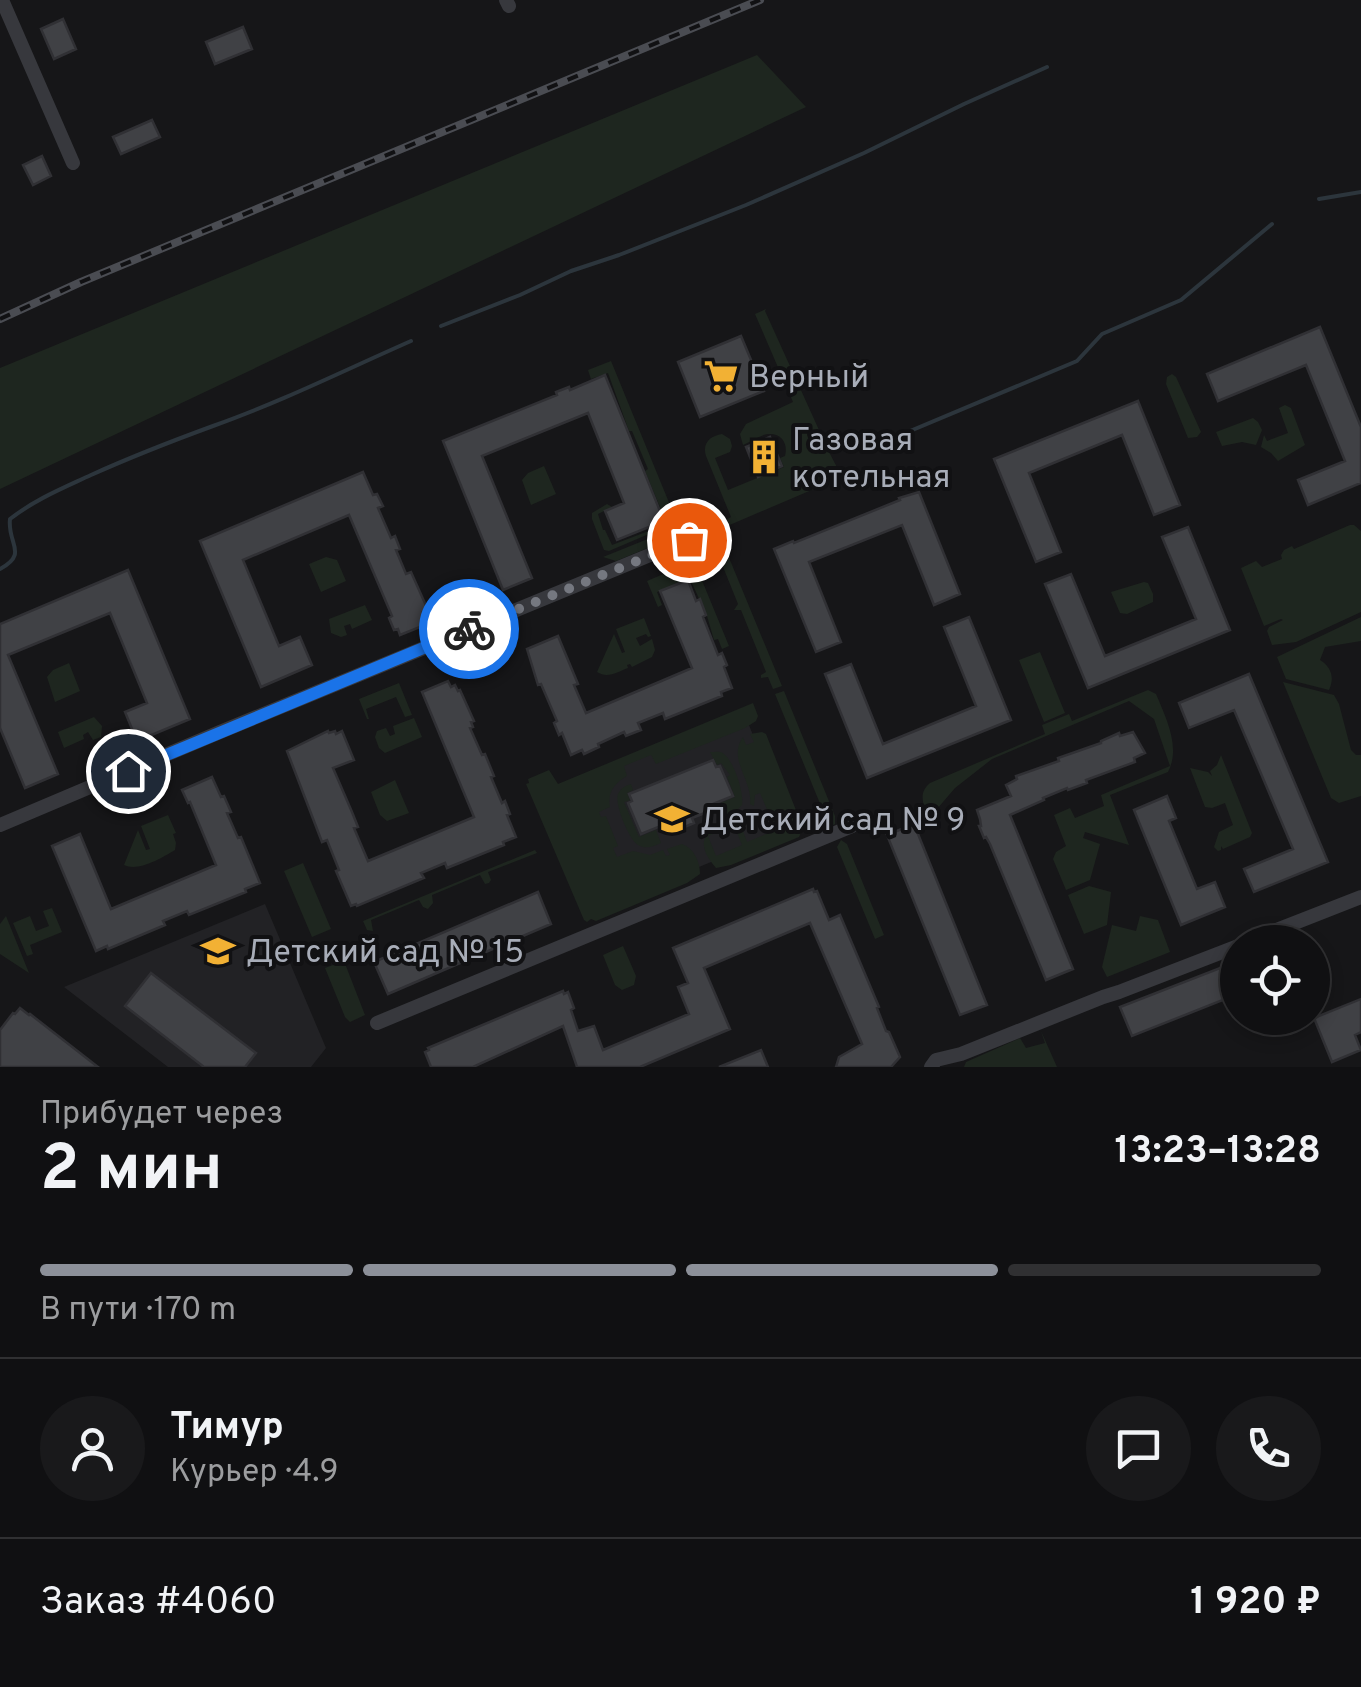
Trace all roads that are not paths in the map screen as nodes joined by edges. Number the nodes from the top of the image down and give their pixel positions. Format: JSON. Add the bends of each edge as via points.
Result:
{"nodes":[{"id":1,"x":2,"y":0,"type":"edge"},
{"id":2,"x":72,"y":163,"type":"dead end"},
{"id":3,"x":696,"y":536,"type":"dead end"},
{"id":4,"x":0,"y":825,"type":"edge"},
{"id":5,"x":852,"y":826,"type":"dead end"},
{"id":6,"x":1361,"y":897,"type":"edge"},
{"id":7,"x":1289,"y":925,"type":"edge"},
{"id":8,"x":1220,"y":953,"type":"edge"},
{"id":9,"x":377,"y":1023,"type":"dead end"},
{"id":10,"x":930,"y":1067,"type":"edge"}],
"edges":[{"from":1,"to":2,"type":"street"},
{"from":3,"to":4,"type":"street"},
{"from":5,"to":9,"type":"street"},
{"from":6,"to":7,"type":"street"},
{"from":8,"to":10,"type":"street"}]}
